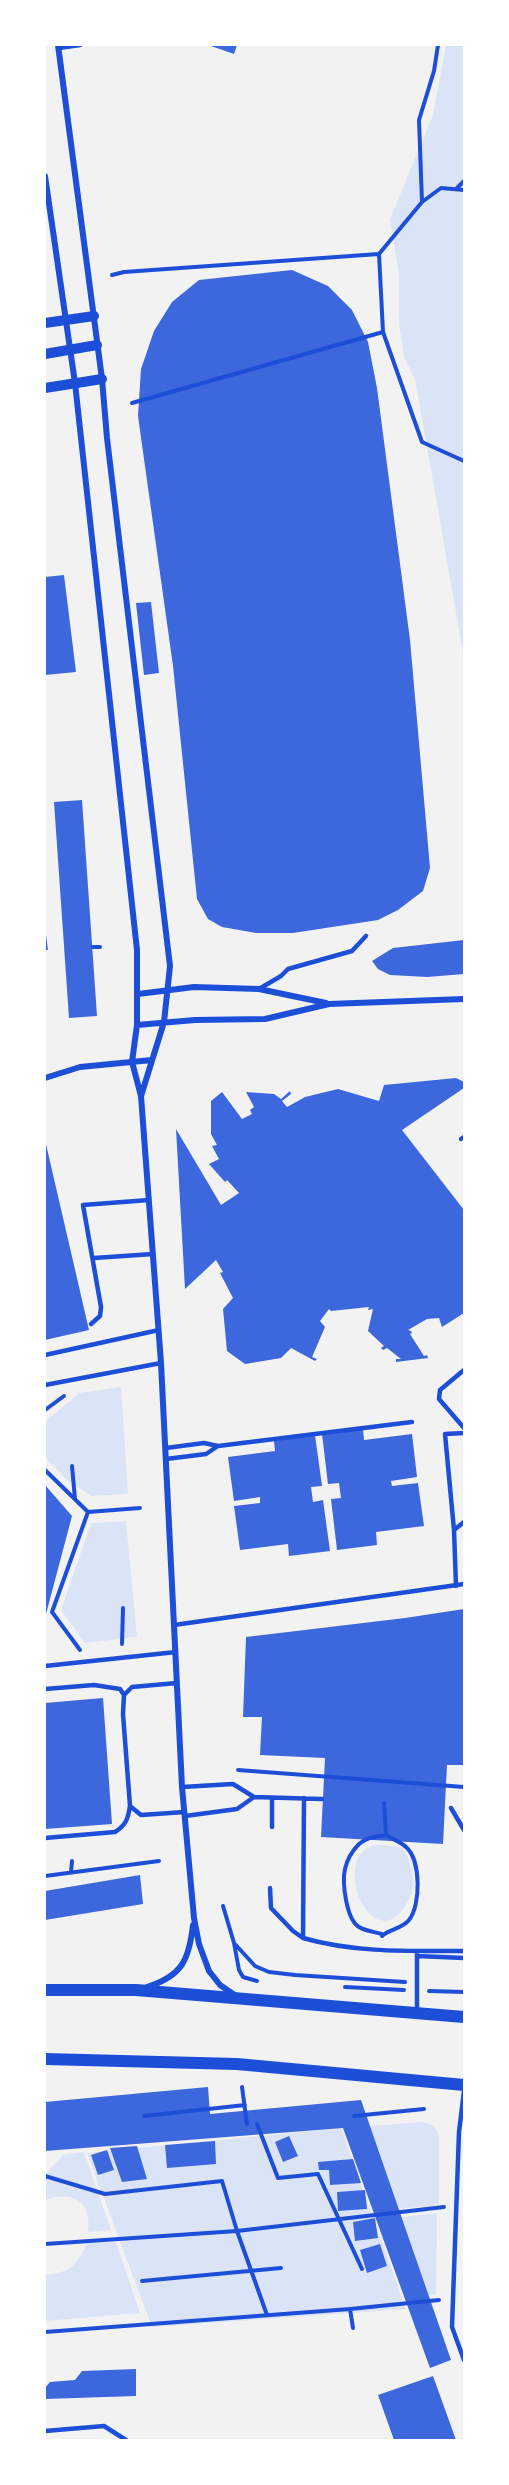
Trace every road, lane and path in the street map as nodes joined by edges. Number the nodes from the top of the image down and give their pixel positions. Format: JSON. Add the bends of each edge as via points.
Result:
{"nodes":[{"id":1,"x":80,"y":45,"type":"edge"},
{"id":2,"x":438,"y":45,"type":"edge"},
{"id":3,"x":58,"y":46,"type":"edge"},
{"id":4,"x":45,"y":176,"type":"edge"},
{"id":5,"x":464,"y":181,"type":"edge"},
{"id":6,"x":456,"y":189,"type":"junction"},
{"id":7,"x":464,"y":190,"type":"edge"},
{"id":8,"x":422,"y":202,"type":"junction"},
{"id":9,"x":379,"y":254,"type":"junction"},
{"id":10,"x":112,"y":275,"type":"dead end"},
{"id":11,"x":94,"y":316,"type":"junction"},
{"id":12,"x":65,"y":320,"type":"junction"},
{"id":13,"x":45,"y":323,"type":"edge"},
{"id":14,"x":383,"y":332,"type":"junction"},
{"id":15,"x":97,"y":345,"type":"junction"},
{"id":16,"x":70,"y":350,"type":"junction"},
{"id":17,"x":45,"y":354,"type":"edge"},
{"id":18,"x":102,"y":379,"type":"junction"},
{"id":19,"x":75,"y":383,"type":"junction"},
{"id":20,"x":45,"y":388,"type":"edge"},
{"id":21,"x":132,"y":402,"type":"dead end"},
{"id":22,"x":464,"y":461,"type":"edge"},
{"id":23,"x":366,"y":936,"type":"dead end"},
{"id":24,"x":93,"y":947,"type":"dead end"},
{"id":25,"x":100,"y":947,"type":"dead end"},
{"id":26,"x":259,"y":989,"type":"junction"},
{"id":27,"x":167,"y":990,"type":"junction"},
{"id":28,"x":138,"y":994,"type":"junction"},
{"id":29,"x":464,"y":999,"type":"edge"},
{"id":30,"x":329,"y":1004,"type":"junction"},
{"id":31,"x":164,"y":1022,"type":"junction"},
{"id":32,"x":137,"y":1025,"type":"junction"},
{"id":33,"x":152,"y":1060,"type":"junction"},
{"id":34,"x":132,"y":1062,"type":"junction"},
{"id":35,"x":45,"y":1078,"type":"edge"},
{"id":36,"x":141,"y":1096,"type":"junction"},
{"id":37,"x":149,"y":1200,"type":"junction"},
{"id":38,"x":153,"y":1254,"type":"junction"},
{"id":39,"x":94,"y":1258,"type":"junction"},
{"id":40,"x":91,"y":1324,"type":"dead end"},
{"id":41,"x":159,"y":1330,"type":"junction"},
{"id":42,"x":45,"y":1355,"type":"edge"},
{"id":43,"x":161,"y":1363,"type":"junction"},
{"id":44,"x":464,"y":1370,"type":"edge"},
{"id":45,"x":45,"y":1385,"type":"edge"},
{"id":46,"x":412,"y":1422,"type":"dead end"},
{"id":47,"x":464,"y":1430,"type":"edge"},
{"id":48,"x":218,"y":1446,"type":"junction"},
{"id":49,"x":166,"y":1448,"type":"junction"},
{"id":50,"x":166,"y":1459,"type":"junction"},
{"id":51,"x":72,"y":1466,"type":"dead end"},
{"id":52,"x":45,"y":1470,"type":"edge"},
{"id":53,"x":75,"y":1499,"type":"junction"},
{"id":54,"x":140,"y":1508,"type":"dead end"},
{"id":55,"x":87,"y":1512,"type":"junction"},
{"id":56,"x":464,"y":1522,"type":"edge"},
{"id":57,"x":454,"y":1530,"type":"junction"},
{"id":58,"x":464,"y":1584,"type":"edge"},
{"id":59,"x":456,"y":1586,"type":"junction"},
{"id":60,"x":123,"y":1608,"type":"dead end"},
{"id":61,"x":174,"y":1625,"type":"junction"},
{"id":62,"x":131,"y":1644,"type":"dead end"},
{"id":63,"x":122,"y":1645,"type":"junction"},
{"id":64,"x":111,"y":1647,"type":"dead end"},
{"id":65,"x":91,"y":1649,"type":"dead end"},
{"id":66,"x":176,"y":1652,"type":"junction"},
{"id":67,"x":45,"y":1666,"type":"edge"},
{"id":68,"x":177,"y":1683,"type":"junction"},
{"id":69,"x":45,"y":1689,"type":"edge"},
{"id":70,"x":124,"y":1695,"type":"junction"},
{"id":71,"x":231,"y":1770,"type":"dead end"},
{"id":72,"x":182,"y":1787,"type":"junction"},
{"id":73,"x":464,"y":1787,"type":"edge"},
{"id":74,"x":254,"y":1797,"type":"junction"},
{"id":75,"x":272,"y":1798,"type":"junction"},
{"id":76,"x":304,"y":1798,"type":"junction"},
{"id":77,"x":322,"y":1799,"type":"dead end"},
{"id":78,"x":384,"y":1803,"type":"dead end"},
{"id":79,"x":129,"y":1806,"type":"junction"},
{"id":80,"x":451,"y":1808,"type":"dead end"},
{"id":81,"x":185,"y":1814,"type":"junction"},
{"id":82,"x":272,"y":1827,"type":"dead end"},
{"id":83,"x":464,"y":1830,"type":"edge"},
{"id":84,"x":386,"y":1835,"type":"junction"},
{"id":85,"x":45,"y":1838,"type":"edge"},
{"id":86,"x":72,"y":1861,"type":"dead end"},
{"id":87,"x":159,"y":1861,"type":"dead end"},
{"id":88,"x":71,"y":1872,"type":"junction"},
{"id":89,"x":45,"y":1876,"type":"edge"},
{"id":90,"x":270,"y":1888,"type":"dead end"},
{"id":91,"x":223,"y":1906,"type":"dead end"},
{"id":92,"x":194,"y":1918,"type":"junction"},
{"id":93,"x":382,"y":1934,"type":"junction"},
{"id":94,"x":303,"y":1938,"type":"junction"},
{"id":95,"x":234,"y":1943,"type":"junction"},
{"id":96,"x":381,"y":1949,"type":"junction"},
{"id":97,"x":464,"y":1951,"type":"edge"},
{"id":98,"x":417,"y":1953,"type":"junction"},
{"id":99,"x":464,"y":1958,"type":"edge"},
{"id":100,"x":260,"y":1981,"type":"dead end"},
{"id":101,"x":406,"y":1982,"type":"dead end"},
{"id":102,"x":342,"y":1987,"type":"dead end"},
{"id":103,"x":45,"y":1990,"type":"edge"},
{"id":104,"x":136,"y":1990,"type":"junction"},
{"id":105,"x":417,"y":1991,"type":"junction"},
{"id":106,"x":464,"y":1992,"type":"edge"},
{"id":107,"x":236,"y":1997,"type":"junction"},
{"id":108,"x":417,"y":2014,"type":"junction"},
{"id":109,"x":464,"y":2017,"type":"edge"},
{"id":110,"x":45,"y":2059,"type":"edge"},
{"id":111,"x":464,"y":2085,"type":"edge"},
{"id":112,"x":242,"y":2087,"type":"dead end"},
{"id":113,"x":464,"y":2091,"type":"edge"},
{"id":114,"x":245,"y":2105,"type":"junction"},
{"id":115,"x":424,"y":2109,"type":"dead end"},
{"id":116,"x":144,"y":2116,"type":"dead end"},
{"id":117,"x":354,"y":2116,"type":"dead end"},
{"id":118,"x":247,"y":2124,"type":"dead end"},
{"id":119,"x":257,"y":2124,"type":"dead end"},
{"id":120,"x":45,"y":2176,"type":"edge"},
{"id":121,"x":444,"y":2207,"type":"dead end"},
{"id":122,"x":339,"y":2220,"type":"junction"},
{"id":123,"x":237,"y":2231,"type":"junction"},
{"id":124,"x":45,"y":2244,"type":"edge"},
{"id":125,"x":281,"y":2268,"type":"dead end"},
{"id":126,"x":362,"y":2269,"type":"dead end"},
{"id":127,"x":253,"y":2271,"type":"junction"},
{"id":128,"x":142,"y":2281,"type":"dead end"},
{"id":129,"x":440,"y":2300,"type":"dead end"},
{"id":130,"x":350,"y":2309,"type":"junction"},
{"id":131,"x":267,"y":2315,"type":"junction"},
{"id":132,"x":353,"y":2328,"type":"dead end"},
{"id":133,"x":45,"y":2332,"type":"edge"},
{"id":134,"x":464,"y":2360,"type":"edge"},
{"id":135,"x":45,"y":2431,"type":"edge"},
{"id":136,"x":126,"y":2440,"type":"edge"}],
"edges":[{"from":1,"to":3,"type":"lane"},
{"from":2,"to":8,"type":"path","via":[[419,120]]},
{"from":3,"to":11,"type":"street"},
{"from":4,"to":12,"type":"street"},
{"from":5,"to":6,"type":"path"},
{"from":6,"to":7,"type":"path"},
{"from":6,"to":8,"type":"path","via":[[441,188]]},
{"from":8,"to":9,"type":"path"},
{"from":9,"to":10,"type":"path"},
{"from":9,"to":14,"type":"path"},
{"from":11,"to":12,"type":"street"},
{"from":11,"to":15,"type":"street"},
{"from":12,"to":13,"type":"street"},
{"from":12,"to":16,"type":"street"},
{"from":14,"to":21,"type":"path"},
{"from":14,"to":22,"type":"path","via":[[422,442]]},
{"from":15,"to":16,"type":"street"},
{"from":15,"to":18,"type":"street"},
{"from":16,"to":17,"type":"street"},
{"from":16,"to":19,"type":"street"},
{"from":18,"to":19,"type":"street"},
{"from":18,"to":27,"type":"street","via":[[170,966]]},
{"from":19,"to":20,"type":"street"},
{"from":19,"to":28,"type":"street","via":[[136,938]]},
{"from":23,"to":26,"type":"lane","via":[[352,951],[288,969]]},
{"from":24,"to":25,"type":"path"},
{"from":26,"to":27,"type":"street"},
{"from":26,"to":30,"type":"street"},
{"from":27,"to":28,"type":"street"},
{"from":27,"to":31,"type":"street"},
{"from":28,"to":32,"type":"street"},
{"from":29,"to":30,"type":"street"},
{"from":30,"to":31,"type":"street","via":[[265,1019]]},
{"from":31,"to":32,"type":"street"},
{"from":31,"to":33,"type":"street"},
{"from":32,"to":34,"type":"street"},
{"from":33,"to":34,"type":"street"},
{"from":33,"to":36,"type":"street"},
{"from":34,"to":35,"type":"street","via":[[80,1067]]},
{"from":34,"to":36,"type":"street"},
{"from":36,"to":37,"type":"street"},
{"from":37,"to":38,"type":"street"},
{"from":37,"to":39,"type":"lane","via":[[83,1205]]},
{"from":38,"to":39,"type":"lane"},
{"from":38,"to":41,"type":"street"},
{"from":39,"to":40,"type":"lane","via":[[101,1312]]},
{"from":41,"to":42,"type":"lane"},
{"from":41,"to":43,"type":"street"},
{"from":43,"to":45,"type":"lane"},
{"from":43,"to":49,"type":"street"},
{"from":44,"to":47,"type":"lane","via":[[440,1390],[439,1399]]},
{"from":46,"to":48,"type":"lane"},
{"from":47,"to":57,"type":"lane","via":[[445,1434]]},
{"from":48,"to":49,"type":"lane","via":[[204,1443]]},
{"from":48,"to":50,"type":"lane","via":[[206,1454]]},
{"from":49,"to":50,"type":"street"},
{"from":50,"to":61,"type":"street"},
{"from":51,"to":53,"type":"path"},
{"from":52,"to":53,"type":"path"},
{"from":53,"to":55,"type":"path"},
{"from":54,"to":55,"type":"path"},
{"from":55,"to":65,"type":"path","via":[[52,1612],[80,1651]]},
{"from":56,"to":57,"type":"lane"},
{"from":57,"to":59,"type":"lane"},
{"from":58,"to":59,"type":"lane"},
{"from":59,"to":61,"type":"lane"},
{"from":60,"to":63,"type":"path"},
{"from":61,"to":66,"type":"street"},
{"from":62,"to":63,"type":"path"},
{"from":63,"to":64,"type":"path"},
{"from":66,"to":67,"type":"lane"},
{"from":66,"to":68,"type":"street"},
{"from":68,"to":70,"type":"lane","via":[[132,1688]]},
{"from":68,"to":72,"type":"street"},
{"from":69,"to":70,"type":"lane","via":[[94,1685],[120,1689]]},
{"from":70,"to":79,"type":"lane"},
{"from":71,"to":73,"type":"path"},
{"from":72,"to":74,"type":"lane","via":[[233,1784]]},
{"from":72,"to":81,"type":"street"},
{"from":74,"to":75,"type":"lane"},
{"from":74,"to":81,"type":"lane","via":[[237,1809]]},
{"from":75,"to":76,"type":"lane"},
{"from":75,"to":82,"type":"lane"},
{"from":76,"to":77,"type":"lane"},
{"from":76,"to":94,"type":"lane"},
{"from":78,"to":84,"type":"path"},
{"from":79,"to":81,"type":"lane","via":[[141,1815]]},
{"from":79,"to":85,"type":"lane","via":[[129,1817],[115,1832]]},
{"from":80,"to":83,"type":"lane"},
{"from":81,"to":92,"type":"street"},
{"from":84,"to":93,"type":"path","via":[[408,1848],[415,1863],[417,1899],[411,1919]]},
{"from":84,"to":93,"type":"path","via":[[367,1838],[357,1846],[344,1870],[346,1906],[352,1919],[358,1927]]},
{"from":86,"to":88,"type":"path"},
{"from":87,"to":88,"type":"path"},
{"from":88,"to":89,"type":"path"},
{"from":90,"to":94,"type":"lane","via":[[271,1908]]},
{"from":91,"to":95,"type":"path"},
{"from":92,"to":104,"type":"street","via":[[188,1957],[178,1970],[165,1982]]},
{"from":92,"to":107,"type":"street","via":[[209,1971]]},
{"from":93,"to":96,"type":"path"},
{"from":94,"to":96,"type":"lane","via":[[328,1945]]},
{"from":95,"to":100,"type":"path","via":[[243,1977]]},
{"from":95,"to":101,"type":"path","via":[[255,1966],[269,1972]]},
{"from":96,"to":98,"type":"lane"},
{"from":97,"to":98,"type":"lane"},
{"from":98,"to":99,"type":"lane"},
{"from":98,"to":105,"type":"lane"},
{"from":102,"to":105,"type":"path"},
{"from":103,"to":104,"type":"main road"},
{"from":104,"to":107,"type":"main road"},
{"from":105,"to":106,"type":"path"},
{"from":105,"to":108,"type":"lane"},
{"from":107,"to":108,"type":"main road"},
{"from":108,"to":109,"type":"main road"},
{"from":110,"to":111,"type":"main road","via":[[237,2064]]},
{"from":112,"to":114,"type":"path"},
{"from":113,"to":134,"type":"lane","via":[[452,2327]]},
{"from":114,"to":116,"type":"path"},
{"from":114,"to":118,"type":"path"},
{"from":115,"to":117,"type":"path"},
{"from":119,"to":122,"type":"path","via":[[278,2178],[318,2174]]},
{"from":120,"to":123,"type":"path","via":[[105,2194],[222,2181]]},
{"from":121,"to":122,"type":"path"},
{"from":122,"to":123,"type":"path"},
{"from":122,"to":126,"type":"path"},
{"from":123,"to":124,"type":"path"},
{"from":123,"to":127,"type":"path"},
{"from":125,"to":127,"type":"path"},
{"from":127,"to":128,"type":"path"},
{"from":127,"to":131,"type":"path"},
{"from":129,"to":130,"type":"path"},
{"from":130,"to":131,"type":"path"},
{"from":130,"to":132,"type":"path"},
{"from":131,"to":133,"type":"path"},
{"from":135,"to":136,"type":"lane","via":[[104,2426]]}]}
